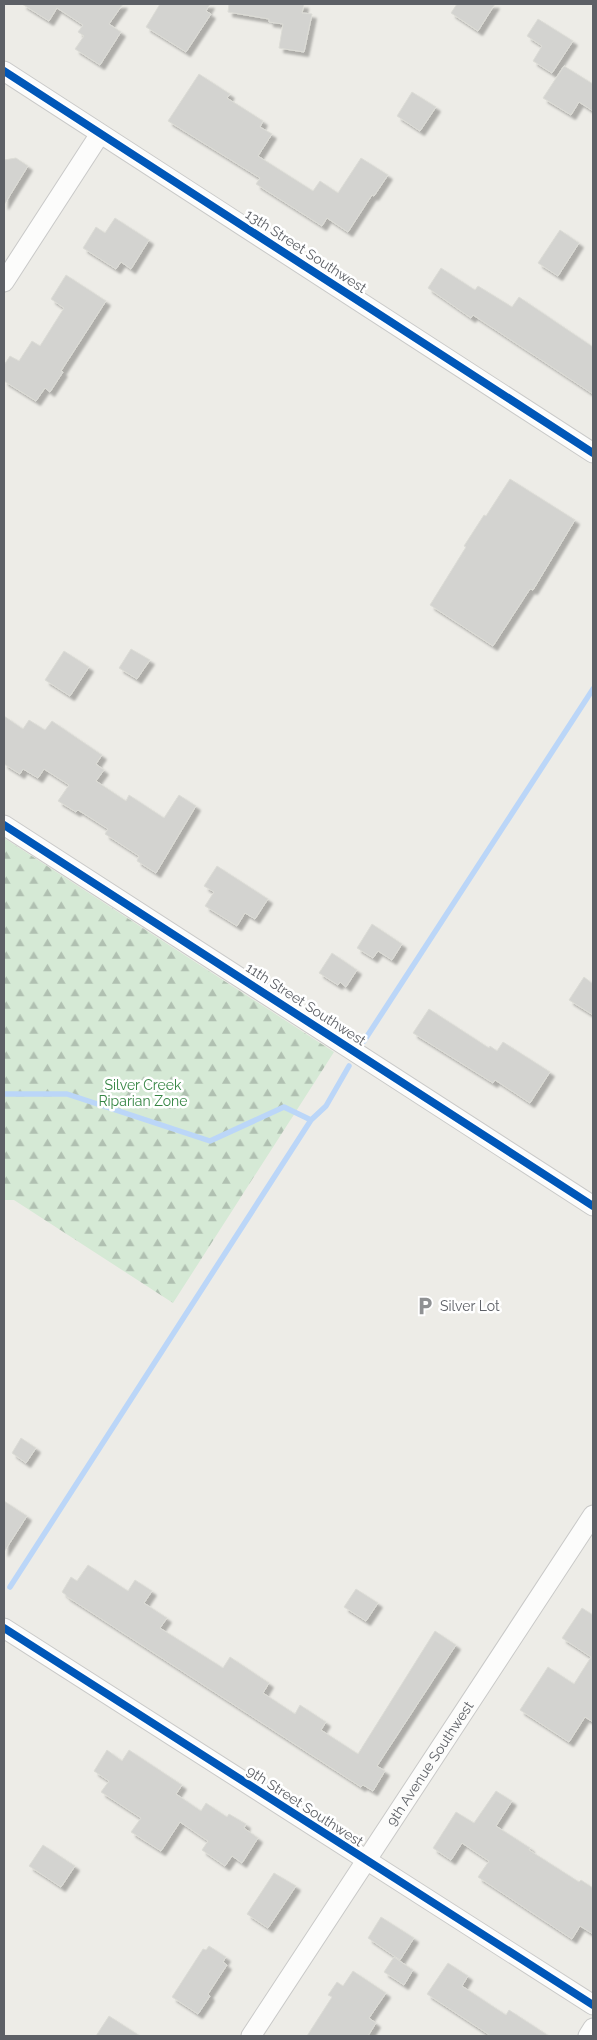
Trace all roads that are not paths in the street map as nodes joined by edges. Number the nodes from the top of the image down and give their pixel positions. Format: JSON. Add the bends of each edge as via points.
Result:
{"nodes":[{"id":1,"x":4,"y":71,"type":"edge"},
{"id":2,"x":100,"y":134,"type":"junction"},
{"id":3,"x":4,"y":282,"type":"edge"},
{"id":4,"x":593,"y":453,"type":"edge"},
{"id":5,"x":4,"y":825,"type":"edge"},
{"id":6,"x":593,"y":1206,"type":"edge"},
{"id":7,"x":593,"y":1515,"type":"edge"},
{"id":8,"x":4,"y":1629,"type":"edge"},
{"id":9,"x":367,"y":1860,"type":"junction"},
{"id":10,"x":593,"y":2005,"type":"edge"},
{"id":11,"x":593,"y":2028,"type":"edge"},
{"id":12,"x":251,"y":2036,"type":"edge"},
{"id":13,"x":588,"y":2036,"type":"edge"}],
"edges":[{"from":1,"to":2,"type":"street","name":"13th Street Southwest"},
{"from":2,"to":3,"type":"street"},
{"from":2,"to":4,"type":"street","name":"13th Street Southwest"},
{"from":5,"to":6,"type":"street","name":"11th Street Southwest"},
{"from":7,"to":9,"type":"street","name":"9th Avenue Southwest"},
{"from":8,"to":9,"type":"street","name":"9th Street Southwest"},
{"from":9,"to":10,"type":"street","name":"9th Street Southwest"},
{"from":9,"to":12,"type":"street","name":"9th Avenue Southwest"},
{"from":11,"to":13,"type":"street"}]}
